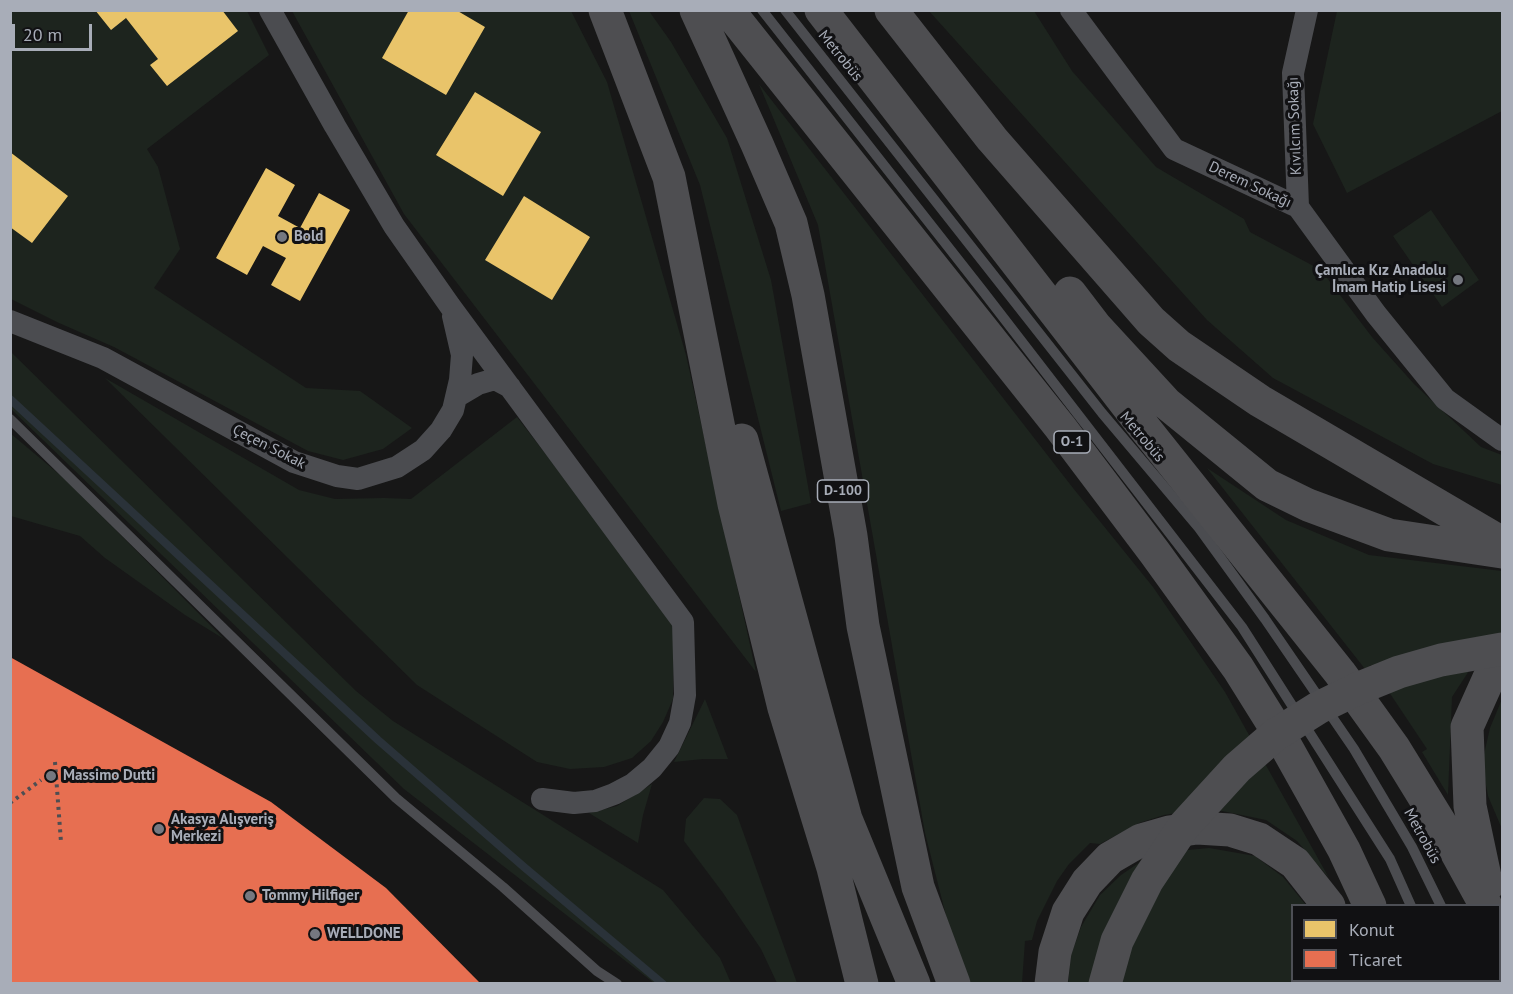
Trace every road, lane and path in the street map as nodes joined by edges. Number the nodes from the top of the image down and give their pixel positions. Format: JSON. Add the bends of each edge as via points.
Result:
{"nodes":[{"id":1,"x":270,"y":10,"type":"edge"},
{"id":2,"x":605,"y":10,"type":"edge"},
{"id":3,"x":696,"y":10,"type":"edge"},
{"id":4,"x":728,"y":10,"type":"edge"},
{"id":5,"x":762,"y":10,"type":"edge"},
{"id":6,"x":785,"y":10,"type":"edge"},
{"id":7,"x":821,"y":10,"type":"edge"},
{"id":8,"x":891,"y":10,"type":"edge"},
{"id":9,"x":1071,"y":10,"type":"edge"},
{"id":10,"x":1307,"y":10,"type":"edge"},
{"id":11,"x":899,"y":112,"type":"junction"},
{"id":12,"x":669,"y":177,"type":"junction"},
{"id":13,"x":1298,"y":207,"type":"junction"},
{"id":14,"x":450,"y":306,"type":"junction"},
{"id":15,"x":19,"y":325,"type":"edge"},
{"id":16,"x":510,"y":387,"type":"junction"},
{"id":17,"x":456,"y":397,"type":"junction"},
{"id":18,"x":10,"y":419,"type":"edge"},
{"id":19,"x":1503,"y":440,"type":"edge"},
{"id":20,"x":1503,"y":543,"type":"edge"},
{"id":21,"x":1503,"y":552,"type":"edge"},
{"id":22,"x":1503,"y":649,"type":"edge"},
{"id":23,"x":1503,"y":660,"type":"edge"},
{"id":24,"x":55,"y":762,"type":"dead end"},
{"id":25,"x":41,"y":780,"type":"dead end"},
{"id":26,"x":542,"y":800,"type":"dead end"},
{"id":27,"x":10,"y":803,"type":"edge"},
{"id":28,"x":61,"y":842,"type":"dead end"},
{"id":29,"x":1327,"y":904,"type":"edge"},
{"id":30,"x":1369,"y":904,"type":"edge"},
{"id":31,"x":1410,"y":904,"type":"edge"},
{"id":32,"x":1440,"y":904,"type":"edge"},
{"id":33,"x":1485,"y":904,"type":"edge"},
{"id":34,"x":1492,"y":904,"type":"edge"},
{"id":35,"x":597,"y":971,"type":"junction"},
{"id":36,"x":604,"y":984,"type":"edge"},
{"id":37,"x":617,"y":984,"type":"edge"},
{"id":38,"x":862,"y":984,"type":"edge"},
{"id":39,"x":914,"y":984,"type":"edge"},
{"id":40,"x":954,"y":984,"type":"edge"},
{"id":41,"x":1051,"y":984,"type":"edge"},
{"id":42,"x":1105,"y":984,"type":"edge"}],
"edges":[{"from":1,"to":14,"type":"street","via":[[394,226]]},
{"from":2,"to":12,"type":"highway"},
{"from":3,"to":40,"type":"highway","number":"D-100","via":[[791,223],[808,295],[863,626],[918,887]]},
{"from":4,"to":30,"type":"highway","number":"O-1","via":[[1060,427],[1238,668],[1344,850]]},
{"from":5,"to":31,"type":"lane","via":[[1242,627],[1390,859]]},
{"from":6,"to":32,"type":"lane","name":"Metrobüs","via":[[1198,528],[1265,619],[1359,759],[1412,847]]},
{"from":7,"to":11,"type":"highway"},
{"from":8,"to":20,"type":"highway","via":[[992,139],[1151,321],[1179,346],[1260,401]]},
{"from":9,"to":13,"type":"street","name":"Derem Sokağı","via":[[1174,149]]},
{"from":10,"to":13,"type":"street","name":"Kıvılcım Sokağı","via":[[1293,73]]},
{"from":11,"to":21,"type":"highway","via":[[1004,208],[1096,327],[1166,403],[1267,485],[1389,535]]},
{"from":11,"to":33,"type":"highway","via":[[1340,673],[1394,748]]},
{"from":12,"to":38,"type":"highway","via":[[734,504],[784,708],[833,868]]},
{"from":12,"to":39,"type":"highway","via":[[846,819]]},
{"from":13,"to":19,"type":"street","name":"Derem Sokağı","via":[[1376,314],[1445,399]]},
{"from":14,"to":16,"type":"street"},
{"from":14,"to":17,"type":"street","name":"Çeçen Sokak","via":[[462,355]]},
{"from":15,"to":17,"type":"street","name":"Çeçen Sokak","via":[[103,358],[294,462],[337,476],[358,479],[396,467],[423,450],[441,430]]},
{"from":16,"to":17,"type":"street","via":[[495,379]]},
{"from":16,"to":26,"type":"street","via":[[683,622],[685,694],[680,723],[669,747],[652,768],[614,794],[585,802]]},
{"from":18,"to":35,"type":"lane","via":[[396,798],[503,886]]},
{"from":22,"to":42,"type":"highway","bridge":true,"via":[[1399,672],[1318,708],[1275,735],[1237,768],[1183,827],[1147,881],[1117,941]]},
{"from":23,"to":34,"type":"highway","via":[[1489,678],[1467,727],[1470,806]]},
{"from":24,"to":28,"type":"path"},
{"from":25,"to":27,"type":"path"},
{"from":29,"to":41,"type":"highway","via":[[1295,863],[1259,839],[1230,830],[1197,828],[1141,840],[1110,858],[1087,882],[1068,912],[1055,952]]},
{"from":35,"to":36,"type":"lane"},
{"from":35,"to":37,"type":"lane"}]}
